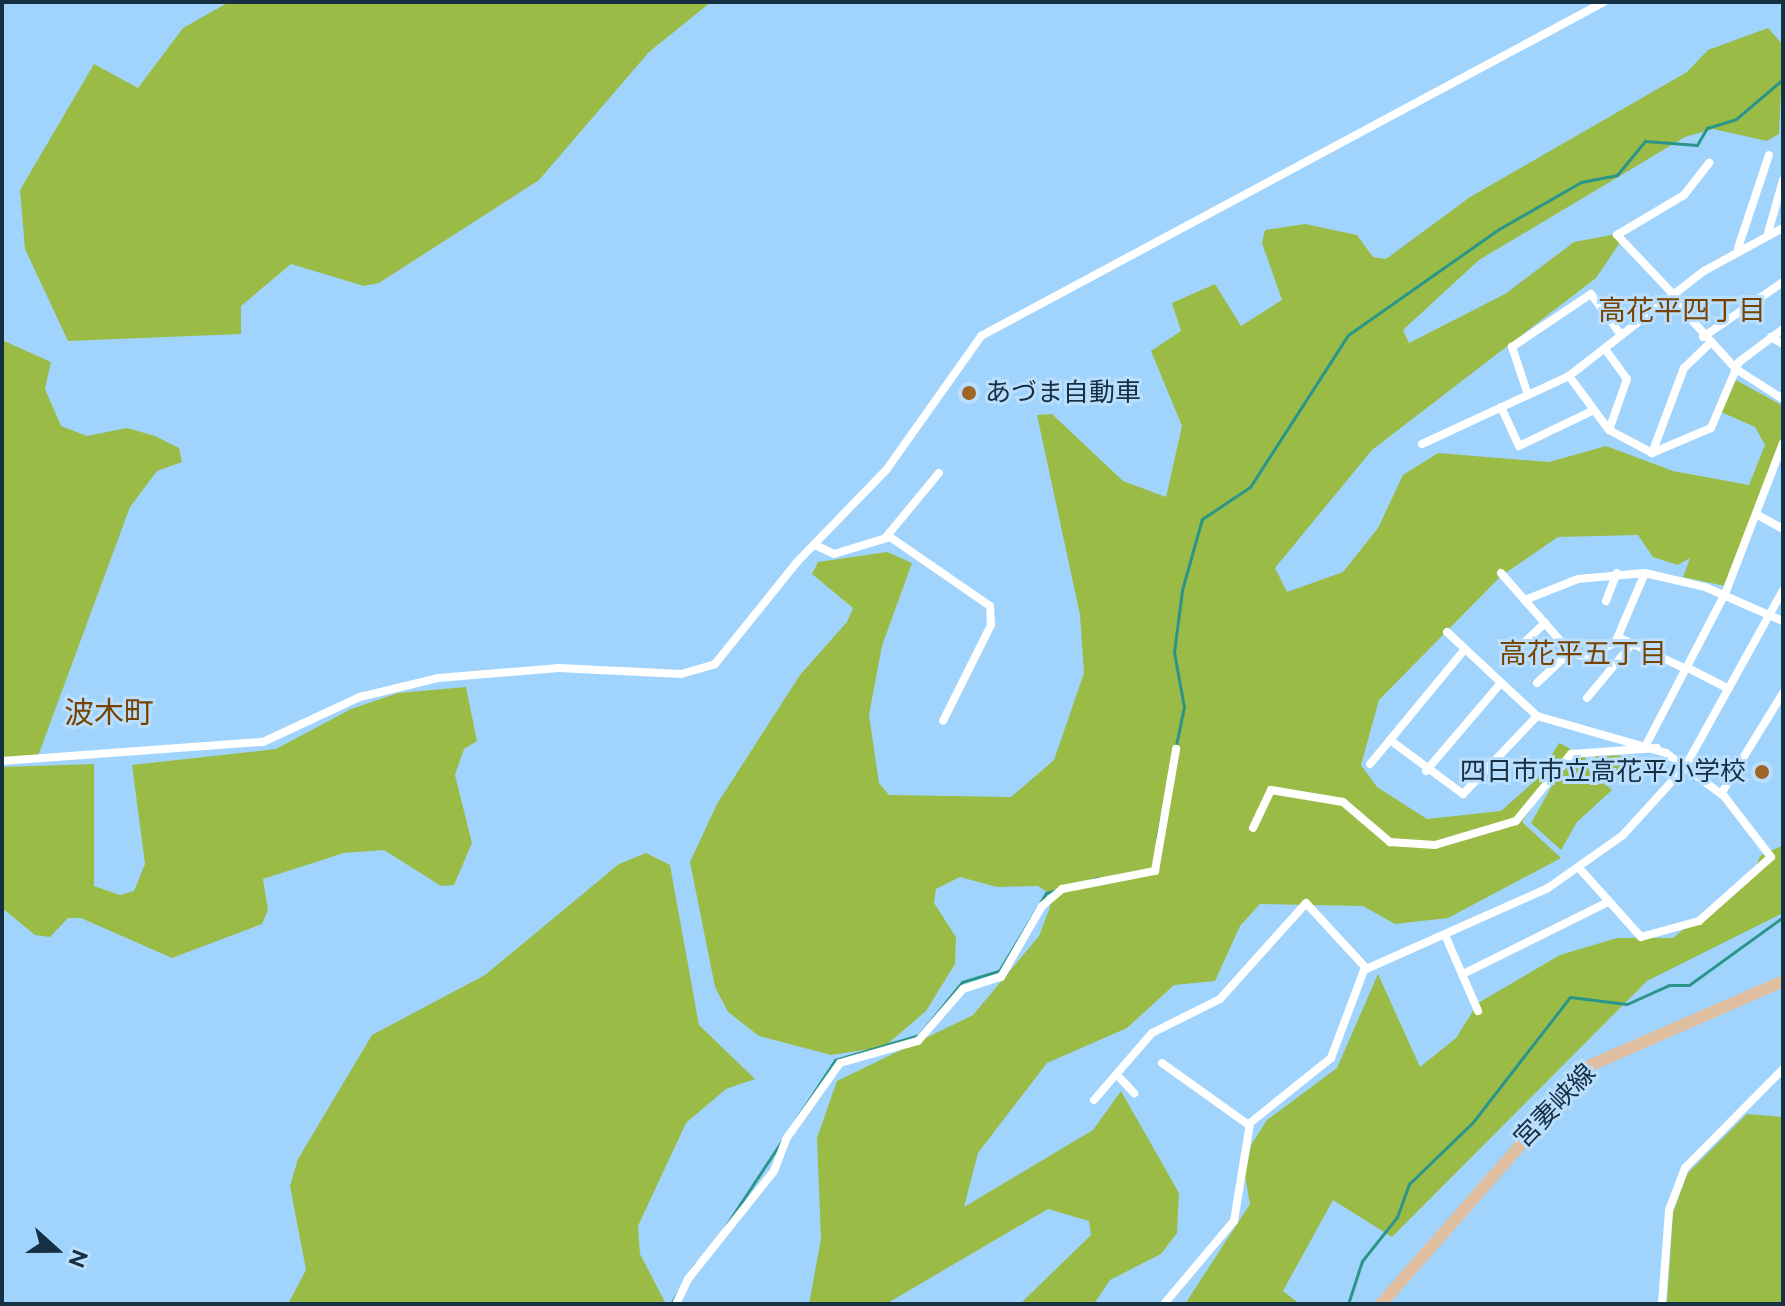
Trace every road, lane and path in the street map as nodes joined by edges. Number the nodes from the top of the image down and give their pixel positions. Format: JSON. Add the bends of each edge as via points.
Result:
{"nodes":[{"id":1,"x":1604,"y":2,"type":"edge"},
{"id":2,"x":1769,"y":155,"type":"dead end"},
{"id":3,"x":1709,"y":163,"type":"dead end"},
{"id":4,"x":1783,"y":180,"type":"edge"},
{"id":5,"x":1757,"y":187,"type":"junction"},
{"id":6,"x":1778,"y":195,"type":"junction"},
{"id":7,"x":1783,"y":228,"type":"edge"},
{"id":8,"x":1768,"y":233,"type":"junction"},
{"id":9,"x":1738,"y":248,"type":"junction"},
{"id":10,"x":1783,"y":282,"type":"edge"},
{"id":11,"x":1673,"y":296,"type":"junction"},
{"id":12,"x":1783,"y":329,"type":"edge"},
{"id":13,"x":1621,"y":335,"type":"junction"},
{"id":14,"x":1771,"y":337,"type":"junction"},
{"id":15,"x":1706,"y":340,"type":"junction"},
{"id":16,"x":1783,"y":344,"type":"edge"},
{"id":17,"x":1605,"y":349,"type":"junction"},
{"id":18,"x":1736,"y":369,"type":"junction"},
{"id":19,"x":1569,"y":376,"type":"junction"},
{"id":20,"x":1528,"y":395,"type":"junction"},
{"id":21,"x":1783,"y":399,"type":"edge"},
{"id":22,"x":1501,"y":407,"type":"junction"},
{"id":23,"x":1594,"y":410,"type":"junction"},
{"id":24,"x":1609,"y":430,"type":"junction"},
{"id":25,"x":1783,"y":443,"type":"edge"},
{"id":26,"x":1422,"y":444,"type":"dead end"},
{"id":27,"x":1652,"y":453,"type":"junction"},
{"id":28,"x":939,"y":473,"type":"dead end"},
{"id":29,"x":1756,"y":514,"type":"junction"},
{"id":30,"x":1783,"y":529,"type":"edge"},
{"id":31,"x":885,"y":538,"type":"junction"},
{"id":32,"x":815,"y":545,"type":"junction"},
{"id":33,"x":1501,"y":573,"type":"dead end"},
{"id":34,"x":1617,"y":573,"type":"junction"},
{"id":35,"x":1645,"y":573,"type":"junction"},
{"id":36,"x":1783,"y":590,"type":"edge"},
{"id":37,"x":1725,"y":594,"type":"junction"},
{"id":38,"x":1525,"y":600,"type":"junction"},
{"id":39,"x":1606,"y":601,"type":"dead end"},
{"id":40,"x":1770,"y":614,"type":"junction"},
{"id":41,"x":1783,"y":621,"type":"edge"},
{"id":42,"x":1545,"y":623,"type":"junction"},
{"id":43,"x":1447,"y":632,"type":"dead end"},
{"id":44,"x":1618,"y":637,"type":"junction"},
{"id":45,"x":1632,"y":644,"type":"junction"},
{"id":46,"x":1465,"y":649,"type":"junction"},
{"id":47,"x":1570,"y":652,"type":"junction"},
{"id":48,"x":1511,"y":655,"type":"dead end"},
{"id":49,"x":1686,"y":668,"type":"junction"},
{"id":50,"x":1501,"y":683,"type":"junction"},
{"id":51,"x":1537,"y":683,"type":"dead end"},
{"id":52,"x":1729,"y":689,"type":"junction"},
{"id":53,"x":1783,"y":693,"type":"edge"},
{"id":54,"x":1587,"y":698,"type":"dead end"},
{"id":55,"x":1537,"y":716,"type":"junction"},
{"id":56,"x":943,"y":721,"type":"dead end"},
{"id":57,"x":1390,"y":740,"type":"junction"},
{"id":58,"x":1647,"y":743,"type":"junction"},
{"id":59,"x":1658,"y":748,"type":"junction"},
{"id":60,"x":1176,"y":749,"type":"dead end"},
{"id":61,"x":2,"y":761,"type":"edge"},
{"id":62,"x":1370,"y":764,"type":"dead end"},
{"id":63,"x":1685,"y":767,"type":"junction"},
{"id":64,"x":1426,"y":771,"type":"junction"},
{"id":65,"x":1721,"y":794,"type":"junction"},
{"id":66,"x":1253,"y":828,"type":"dead end"},
{"id":67,"x":1579,"y":868,"type":"junction"},
{"id":68,"x":1606,"y":903,"type":"junction"},
{"id":69,"x":1445,"y":935,"type":"junction"},
{"id":70,"x":1366,"y":968,"type":"junction"},
{"id":71,"x":1463,"y":974,"type":"junction"},
{"id":72,"x":1783,"y":981,"type":"edge"},
{"id":73,"x":1478,"y":1011,"type":"dead end"},
{"id":74,"x":1162,"y":1063,"type":"dead end"},
{"id":75,"x":1783,"y":1069,"type":"edge"},
{"id":76,"x":1120,"y":1078,"type":"junction"},
{"id":77,"x":1134,"y":1093,"type":"dead end"},
{"id":78,"x":1094,"y":1100,"type":"dead end"},
{"id":79,"x":1249,"y":1125,"type":"junction"},
{"id":80,"x":676,"y":1304,"type":"edge"},
{"id":81,"x":1164,"y":1304,"type":"edge"},
{"id":82,"x":1381,"y":1304,"type":"edge"},
{"id":83,"x":1662,"y":1304,"type":"edge"}],
"edges":[{"from":1,"to":32,"type":"street","via":[[981,336],[887,469]]},
{"from":2,"to":5,"type":"street"},
{"from":3,"to":11,"type":"street","via":[[1684,195],[1617,235]]},
{"from":4,"to":6,"type":"street"},
{"from":5,"to":6,"type":"street"},
{"from":5,"to":9,"type":"street"},
{"from":6,"to":8,"type":"street"},
{"from":7,"to":8,"type":"street"},
{"from":8,"to":9,"type":"street"},
{"from":9,"to":11,"type":"street"},
{"from":10,"to":15,"type":"street"},
{"from":11,"to":13,"type":"street"},
{"from":11,"to":15,"type":"street"},
{"from":12,"to":14,"type":"street"},
{"from":13,"to":17,"type":"street"},
{"from":13,"to":20,"type":"street","via":[[1591,294],[1512,347]]},
{"from":14,"to":16,"type":"street"},
{"from":14,"to":18,"type":"street"},
{"from":15,"to":18,"type":"street"},
{"from":15,"to":27,"type":"street","via":[[1684,368]]},
{"from":17,"to":19,"type":"street"},
{"from":17,"to":24,"type":"street","via":[[1627,379]]},
{"from":18,"to":21,"type":"street"},
{"from":18,"to":27,"type":"street","via":[[1711,428]]},
{"from":19,"to":20,"type":"street"},
{"from":19,"to":23,"type":"street"},
{"from":20,"to":22,"type":"street"},
{"from":22,"to":23,"type":"street","via":[[1519,446]]},
{"from":22,"to":26,"type":"street"},
{"from":23,"to":24,"type":"street"},
{"from":24,"to":27,"type":"street"},
{"from":25,"to":29,"type":"street"},
{"from":28,"to":31,"type":"street"},
{"from":29,"to":30,"type":"street"},
{"from":29,"to":37,"type":"street"},
{"from":31,"to":32,"type":"street","via":[[834,554]]},
{"from":31,"to":56,"type":"street","via":[[993,611]]},
{"from":32,"to":61,"type":"street","via":[[726,658],[681,674],[559,668],[438,678],[360,697],[263,742]]},
{"from":33,"to":38,"type":"street"},
{"from":34,"to":35,"type":"street"},
{"from":34,"to":38,"type":"street"},
{"from":34,"to":39,"type":"street"},
{"from":35,"to":37,"type":"street"},
{"from":35,"to":44,"type":"street"},
{"from":36,"to":40,"type":"street"},
{"from":37,"to":40,"type":"street"},
{"from":37,"to":49,"type":"street"},
{"from":38,"to":42,"type":"street"},
{"from":40,"to":41,"type":"street"},
{"from":40,"to":52,"type":"street"},
{"from":42,"to":47,"type":"street"},
{"from":42,"to":48,"type":"street"},
{"from":43,"to":46,"type":"street"},
{"from":44,"to":45,"type":"street"},
{"from":44,"to":47,"type":"street","via":[[1594,655]]},
{"from":45,"to":49,"type":"street"},
{"from":45,"to":54,"type":"street"},
{"from":46,"to":50,"type":"street"},
{"from":46,"to":57,"type":"street"},
{"from":47,"to":51,"type":"street"},
{"from":49,"to":52,"type":"street"},
{"from":49,"to":58,"type":"street"},
{"from":50,"to":55,"type":"street"},
{"from":50,"to":64,"type":"street"},
{"from":52,"to":63,"type":"street"},
{"from":53,"to":65,"type":"street"},
{"from":55,"to":58,"type":"street"},
{"from":55,"to":64,"type":"street","via":[[1468,792],[1449,790]]},
{"from":57,"to":62,"type":"street"},
{"from":57,"to":64,"type":"street"},
{"from":58,"to":59,"type":"street"},
{"from":59,"to":63,"type":"street"},
{"from":59,"to":66,"type":"street","via":[[1571,754],[1516,821],[1435,845],[1390,842],[1343,802],[1271,790]]},
{"from":60,"to":80,"type":"street","via":[[1155,871],[1052,895],[1001,977],[963,989],[918,1041],[840,1063],[786,1139],[774,1171]]},
{"from":63,"to":65,"type":"street"},
{"from":63,"to":67,"type":"street","via":[[1646,813]]},
{"from":65,"to":68,"type":"street","via":[[1771,857],[1699,921],[1649,937],[1630,933]]},
{"from":67,"to":68,"type":"street"},
{"from":67,"to":69,"type":"street"},
{"from":68,"to":71,"type":"street"},
{"from":69,"to":70,"type":"street"},
{"from":69,"to":71,"type":"street"},
{"from":70,"to":76,"type":"street","via":[[1306,903],[1220,999],[1152,1033]]},
{"from":70,"to":79,"type":"street","via":[[1331,1058]]},
{"from":71,"to":73,"type":"street"},
{"from":72,"to":82,"type":"main road","name":"宮妻峡線","via":[[1591,1065]]},
{"from":74,"to":79,"type":"street"},
{"from":75,"to":83,"type":"street","via":[[1685,1168],[1669,1210]]},
{"from":76,"to":77,"type":"street"},
{"from":76,"to":78,"type":"street"},
{"from":79,"to":81,"type":"street","via":[[1234,1221]]}]}
